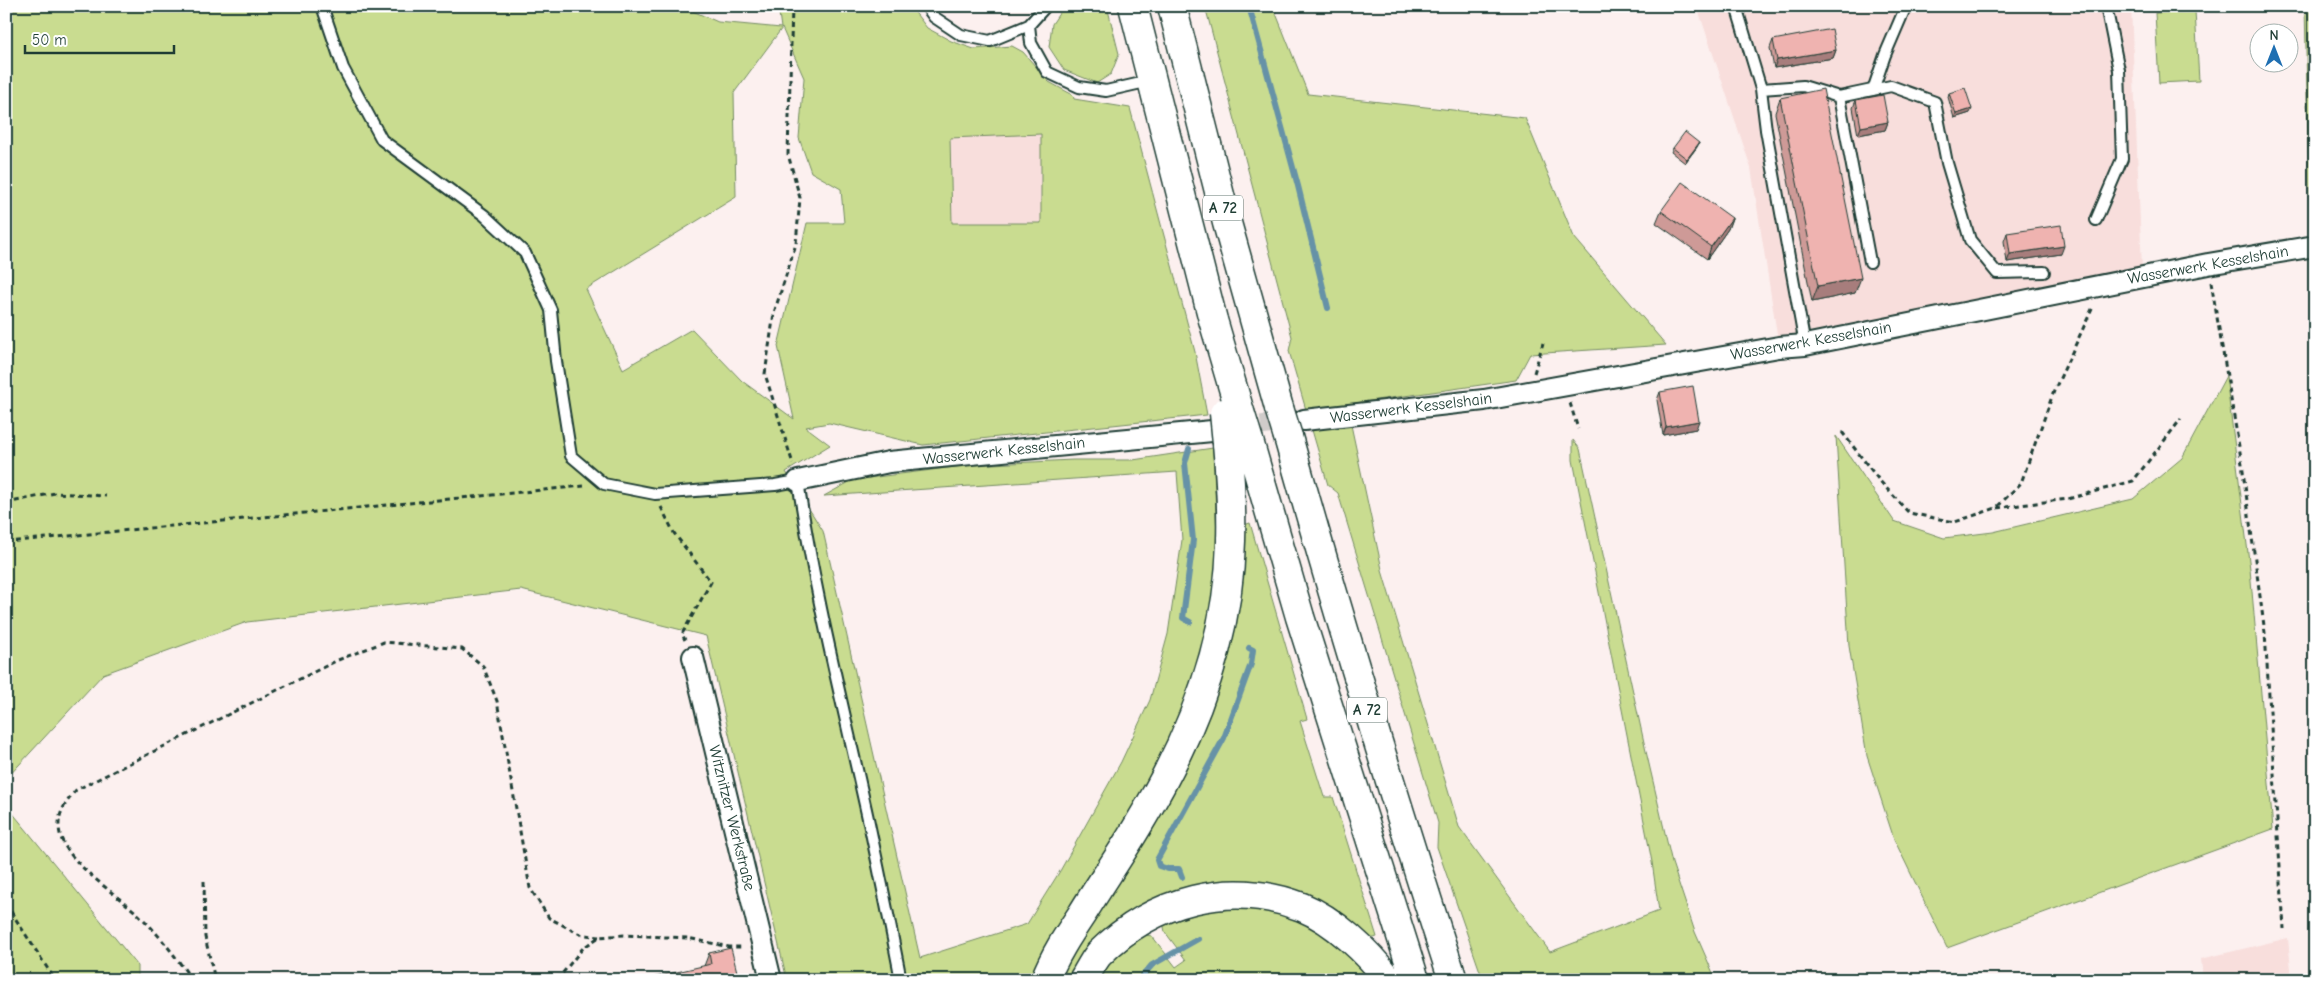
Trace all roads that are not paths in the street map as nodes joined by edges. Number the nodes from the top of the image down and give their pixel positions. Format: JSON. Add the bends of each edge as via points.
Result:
{"nodes":[{"id":1,"x":322,"y":6,"type":"edge"},
{"id":2,"x":926,"y":6,"type":"edge"},
{"id":3,"x":1046,"y":6,"type":"edge"},
{"id":4,"x":1133,"y":6,"type":"edge"},
{"id":5,"x":1172,"y":6,"type":"edge"},
{"id":6,"x":1736,"y":6,"type":"edge"},
{"id":7,"x":1906,"y":6,"type":"edge"},
{"id":8,"x":2106,"y":6,"type":"edge"},
{"id":9,"x":1030,"y":25,"type":"junction"},
{"id":10,"x":1151,"y":81,"type":"junction"},
{"id":11,"x":1761,"y":89,"type":"junction"},
{"id":12,"x":1873,"y":90,"type":"junction"},
{"id":13,"x":1839,"y":97,"type":"junction"},
{"id":14,"x":2096,"y":220,"type":"dead end"},
{"id":15,"x":2315,"y":246,"type":"edge"},
{"id":16,"x":1870,"y":262,"type":"dead end"},
{"id":17,"x":2044,"y":272,"type":"dead end"},
{"id":18,"x":1805,"y":345,"type":"junction"},
{"id":19,"x":1230,"y":428,"type":"junction"},
{"id":20,"x":1296,"y":429,"type":"junction"},
{"id":21,"x":798,"y":481,"type":"junction"},
{"id":22,"x":693,"y":656,"type":"road end"},
{"id":23,"x":771,"y":980,"type":"edge"},
{"id":24,"x":901,"y":980,"type":"edge"},
{"id":25,"x":1044,"y":980,"type":"edge"},
{"id":26,"x":1082,"y":980,"type":"edge"},
{"id":27,"x":1389,"y":980,"type":"edge"},
{"id":28,"x":1415,"y":980,"type":"edge"},
{"id":29,"x":1453,"y":980,"type":"edge"}],
"edges":[{"from":1,"to":21,"type":"lane","via":[[343,68],[382,140],[484,215],[525,252],[551,310],[572,456],[604,484],[655,494]]},
{"from":2,"to":9,"type":"lane","via":[[934,17],[961,35],[990,40]]},
{"from":3,"to":9,"type":"lane"},
{"from":4,"to":10,"type":"highway","number":"A 72"},
{"from":5,"to":20,"type":"highway","number":"A 72","bridge":true,"via":[[1227,223],[1279,408]]},
{"from":6,"to":11,"type":"lane"},
{"from":7,"to":12,"type":"lane"},
{"from":8,"to":14,"type":"lane","via":[[2119,70],[2122,159]]},
{"from":9,"to":10,"type":"lane","via":[[1031,43],[1047,72],[1079,87],[1106,91]]},
{"from":10,"to":19,"type":"highway","number":"A 72","via":[[1214,320]]},
{"from":11,"to":13,"type":"lane","via":[[1803,86]]},
{"from":11,"to":18,"type":"lane"},
{"from":12,"to":13,"type":"lane"},
{"from":12,"to":17,"type":"lane","via":[[1891,86],[1935,102],[1947,163],[1970,240],[1997,273]]},
{"from":13,"to":16,"type":"lane"},
{"from":15,"to":18,"type":"street","name":"Wasserwerk Kesselshain","via":[[2208,264]]},
{"from":18,"to":20,"type":"street","name":"Wasserwerk Kesselshain"},
{"from":19,"to":21,"type":"street","name":"Wasserwerk Kesselshain","via":[[890,462]]},
{"from":19,"to":25,"type":"highway","via":[[1228,585],[1207,684],[1171,768]]},
{"from":19,"to":28,"type":"highway","number":"A 72","via":[[1300,617]]},
{"from":20,"to":29,"type":"highway","number":"A 72","via":[[1339,621]]},
{"from":21,"to":24,"type":"lane","via":[[834,675]]},
{"from":22,"to":23,"type":"street","name":"Witznitzer Werkstraße"},
{"from":26,"to":27,"type":"highway","via":[[1098,955],[1138,922],[1177,904],[1224,894],[1265,896],[1303,908],[1341,930]]}]}
